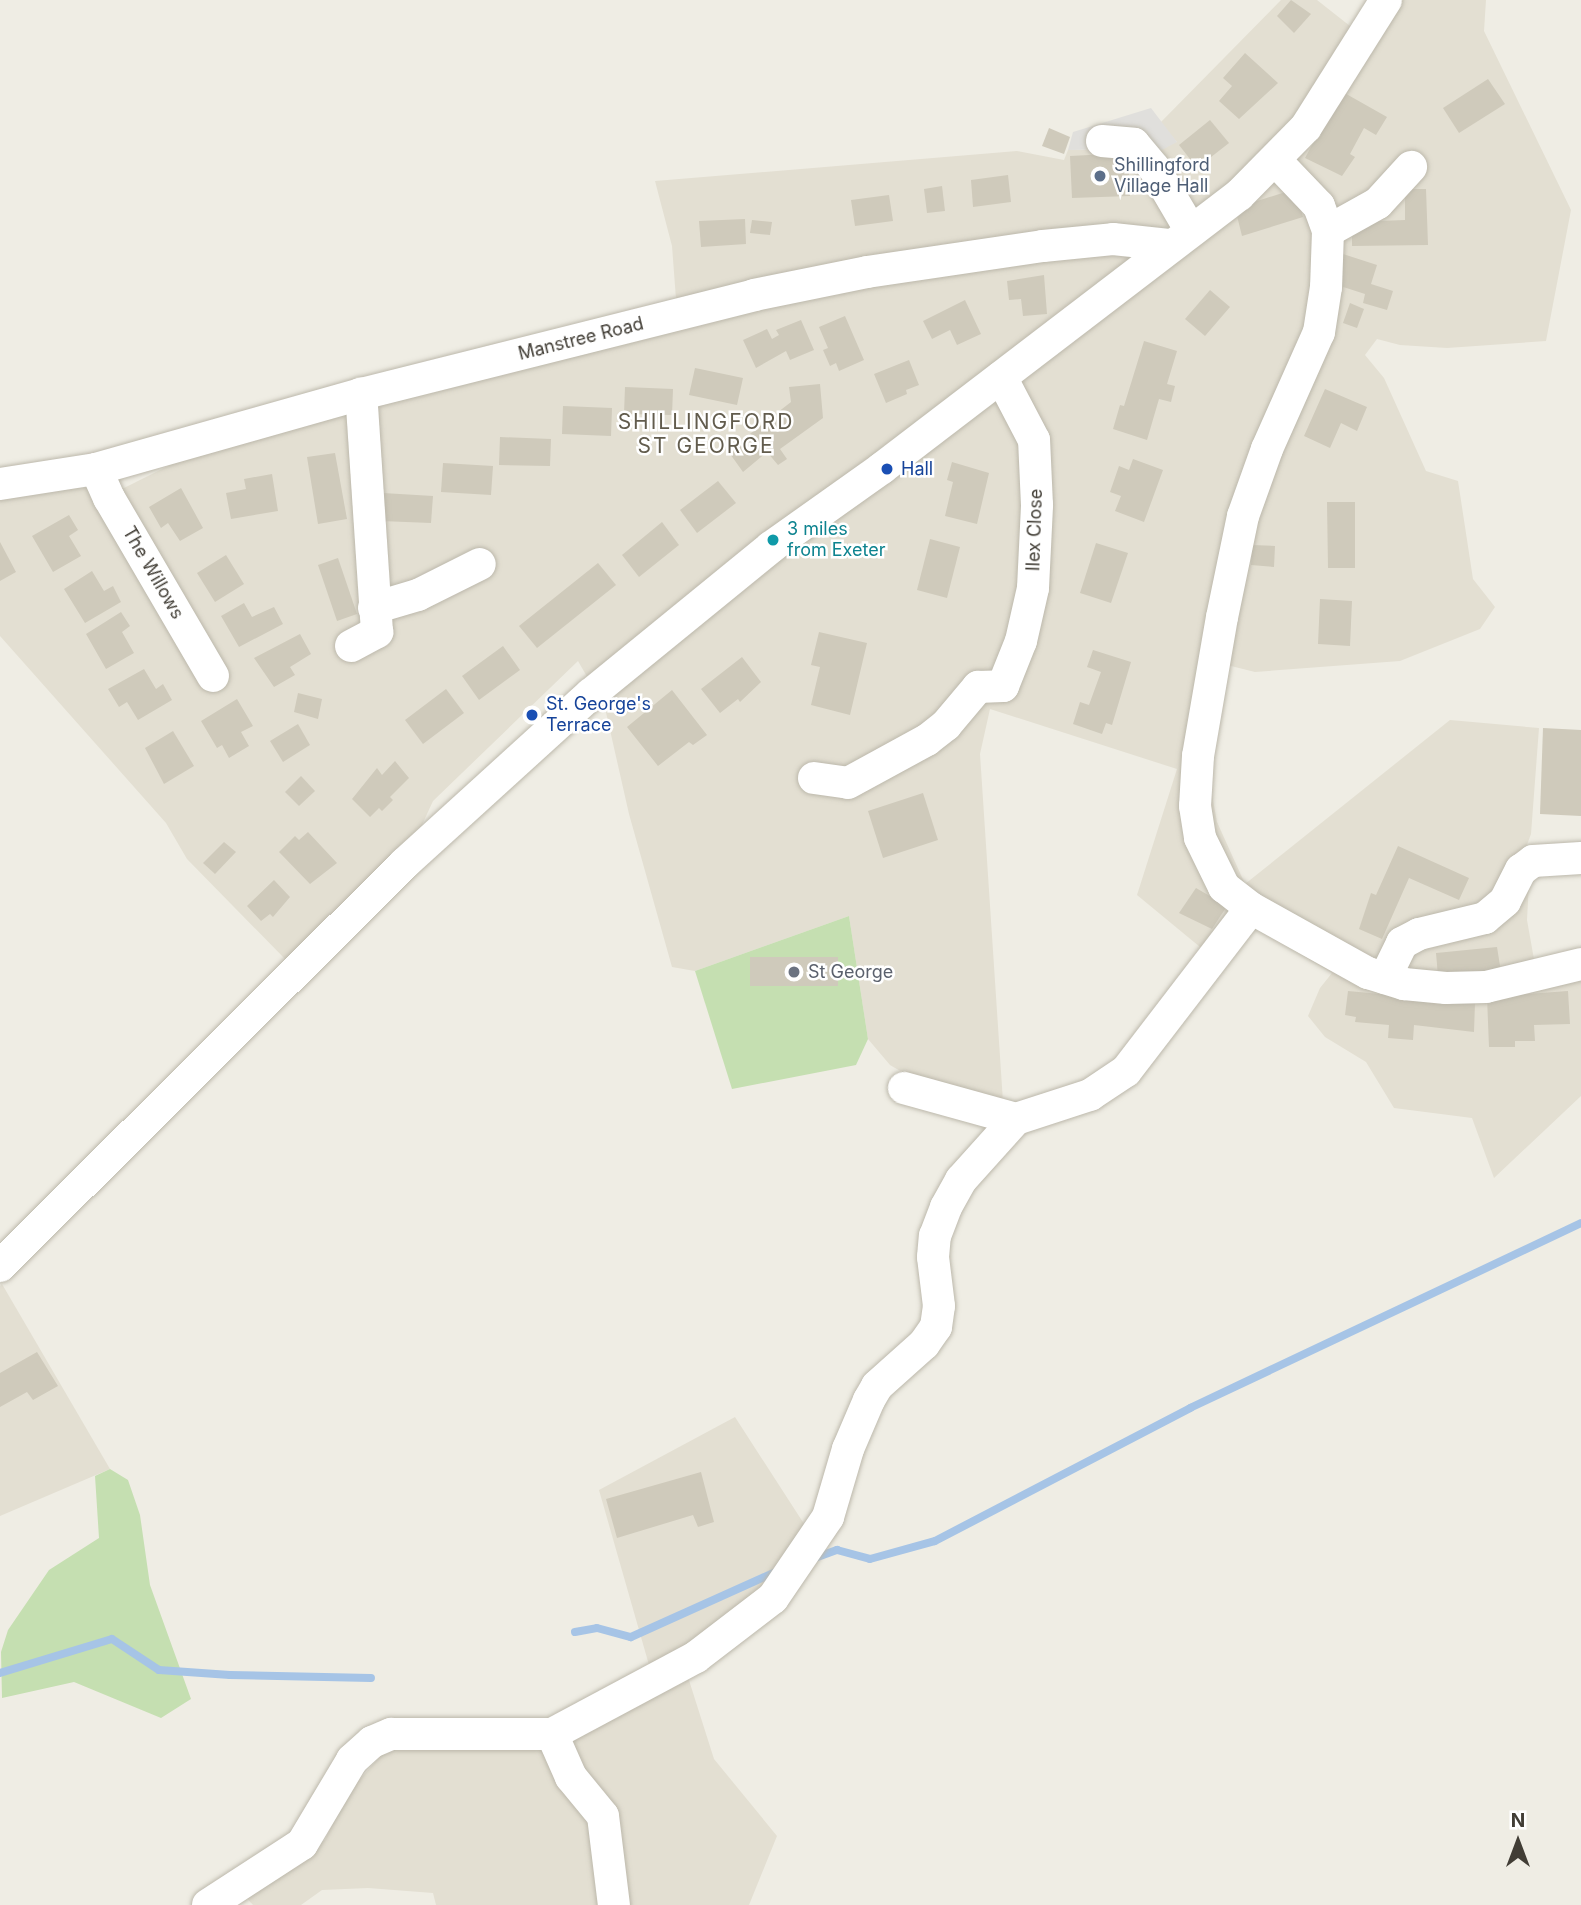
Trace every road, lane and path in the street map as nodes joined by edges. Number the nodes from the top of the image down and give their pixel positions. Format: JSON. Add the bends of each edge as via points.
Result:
{"nodes":[{"id":1,"x":1386,"y":0,"type":"edge"},
{"id":2,"x":1102,"y":141,"type":"dead end"},
{"id":3,"x":1276,"y":160,"type":"junction"},
{"id":4,"x":1411,"y":167,"type":"dead end"},
{"id":5,"x":1328,"y":231,"type":"junction"},
{"id":6,"x":1180,"y":238,"type":"junction"},
{"id":7,"x":1002,"y":377,"type":"junction"},
{"id":8,"x":361,"y":394,"type":"junction"},
{"id":9,"x":96,"y":469,"type":"junction"},
{"id":10,"x":0,"y":484,"type":"edge"},
{"id":11,"x":480,"y":564,"type":"dead end"},
{"id":12,"x":374,"y":608,"type":"junction"},
{"id":13,"x":351,"y":646,"type":"dead end"},
{"id":14,"x":213,"y":676,"type":"dead end"},
{"id":15,"x":814,"y":778,"type":"dead end"},
{"id":16,"x":1581,"y":858,"type":"edge"},
{"id":17,"x":1251,"y":908,"type":"junction"},
{"id":18,"x":1581,"y":964,"type":"edge"},
{"id":19,"x":1385,"y":978,"type":"junction"},
{"id":20,"x":904,"y":1088,"type":"dead end"},
{"id":21,"x":1016,"y":1119,"type":"junction"},
{"id":22,"x":0,"y":1266,"type":"edge"},
{"id":23,"x":552,"y":1734,"type":"junction"},
{"id":24,"x":208,"y":1905,"type":"edge"},
{"id":25,"x":614,"y":1905,"type":"edge"}],
"edges":[{"from":1,"to":3,"type":"street","via":[[1306,127]]},
{"from":2,"to":6,"type":"street","via":[[1134,144],[1154,168]]},
{"from":3,"to":5,"type":"street","via":[[1319,206]]},
{"from":3,"to":6,"type":"street","via":[[1239,195]]},
{"from":4,"to":5,"type":"street","via":[[1378,203]]},
{"from":5,"to":17,"type":"street","via":[[1319,332],[1243,516],[1198,756],[1195,806],[1200,838],[1224,887]]},
{"from":6,"to":7,"type":"street"},
{"from":6,"to":8,"type":"street","name":"Manstree Road","via":[[1113,239],[867,272],[754,295]]},
{"from":7,"to":15,"type":"street","name":"Ilex Close","via":[[1034,440],[1037,505],[1033,588],[1021,641],[1003,686],[978,687],[927,740],[848,783]]},
{"from":7,"to":22,"type":"street","via":[[771,547],[591,694],[405,863]]},
{"from":8,"to":9,"type":"street","name":"Manstree Road"},
{"from":8,"to":12,"type":"street"},
{"from":9,"to":10,"type":"street","name":"Manstree Road"},
{"from":9,"to":14,"type":"street","name":"The Willows","via":[[108,498]]},
{"from":11,"to":12,"type":"street","via":[[418,595]]},
{"from":12,"to":13,"type":"street","via":[[377,632]]},
{"from":16,"to":19,"type":"street","via":[[1533,861],[1521,870],[1505,901],[1485,918],[1419,934],[1402,943]]},
{"from":17,"to":19,"type":"street"},
{"from":17,"to":21,"type":"street","via":[[1126,1071],[1090,1095]]},
{"from":18,"to":19,"type":"street","via":[[1486,987],[1447,988]]},
{"from":20,"to":21,"type":"street"},
{"from":21,"to":23,"type":"street","via":[[982,1153],[946,1207],[935,1236],[936,1326],[924,1344],[877,1386],[848,1449],[828,1517],[774,1598],[696,1657]]},
{"from":23,"to":24,"type":"street","via":[[391,1734],[372,1742],[352,1760],[302,1844]]},
{"from":23,"to":25,"type":"street","via":[[571,1777],[604,1816]]}]}
